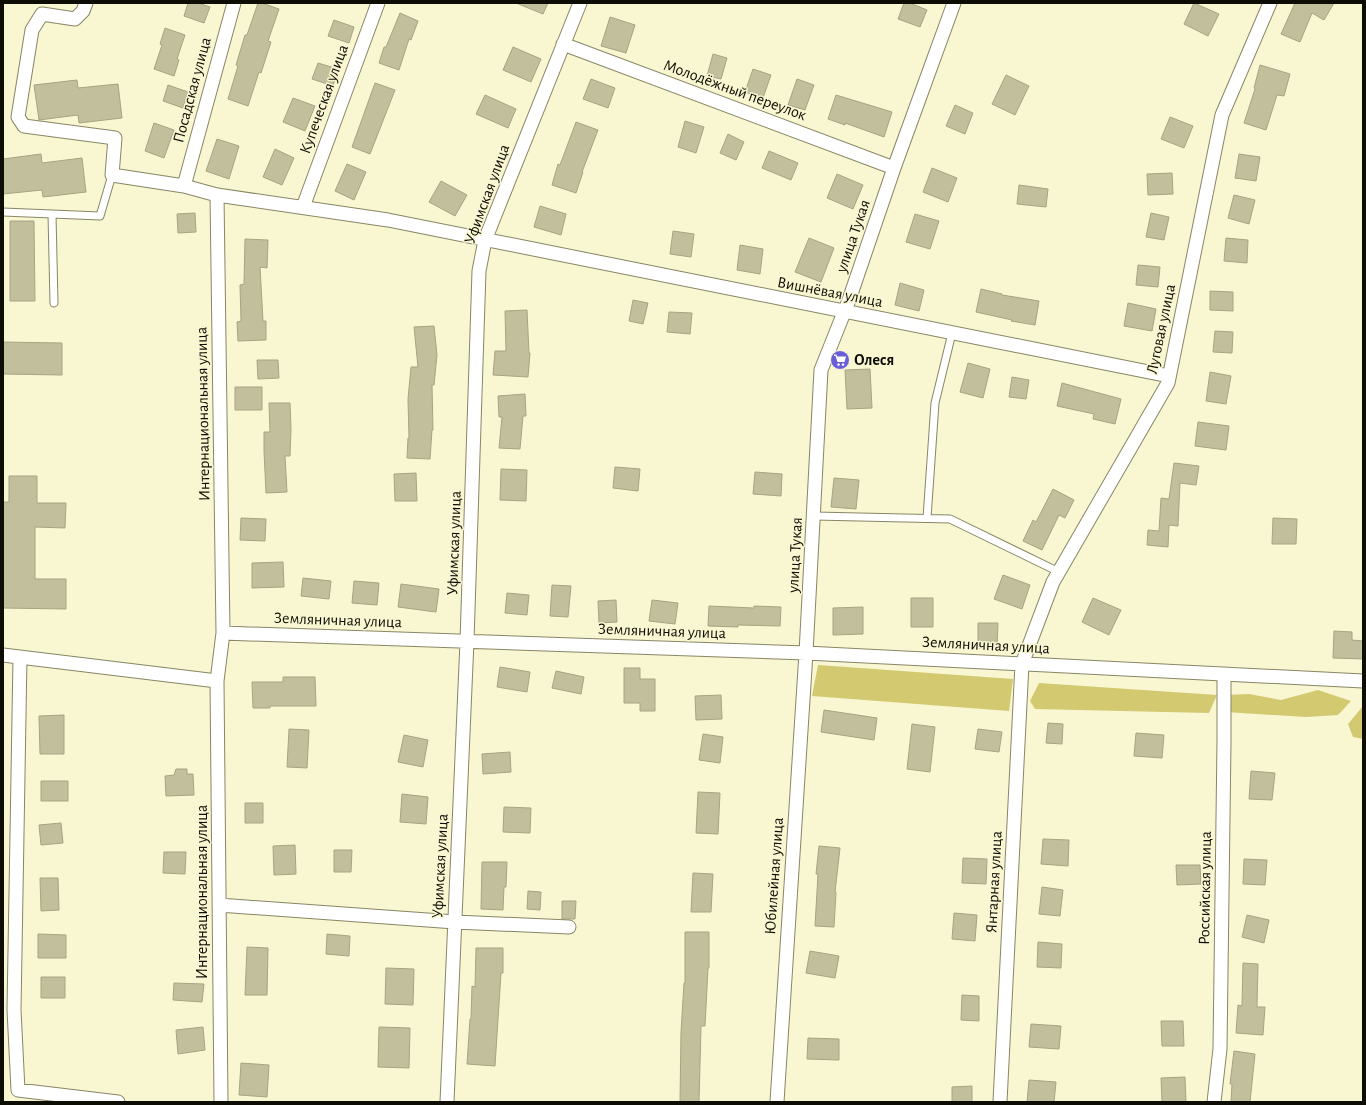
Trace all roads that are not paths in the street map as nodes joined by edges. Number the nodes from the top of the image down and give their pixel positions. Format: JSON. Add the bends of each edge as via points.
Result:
{"nodes":[{"id":1,"x":86,"y":3,"type":"edge"},
{"id":2,"x":234,"y":3,"type":"edge"},
{"id":3,"x":580,"y":3,"type":"edge"},
{"id":4,"x":954,"y":3,"type":"edge"},
{"id":5,"x":1270,"y":3,"type":"edge"},
{"id":6,"x":375,"y":4,"type":"edge"},
{"id":7,"x":563,"y":44,"type":"junction"},
{"id":8,"x":894,"y":168,"type":"junction"},
{"id":9,"x":112,"y":175,"type":"junction"},
{"id":10,"x":184,"y":186,"type":"junction"},
{"id":11,"x":217,"y":195,"type":"junction"},
{"id":12,"x":303,"y":207,"type":"junction"},
{"id":13,"x":3,"y":212,"type":"edge"},
{"id":14,"x":52,"y":214,"type":"junction"},
{"id":15,"x":485,"y":240,"type":"junction"},
{"id":16,"x":54,"y":303,"type":"dead end"},
{"id":17,"x":844,"y":312,"type":"junction"},
{"id":18,"x":952,"y":333,"type":"junction"},
{"id":19,"x":1169,"y":376,"type":"junction"},
{"id":20,"x":814,"y":516,"type":"junction"},
{"id":21,"x":927,"y":518,"type":"junction"},
{"id":22,"x":1059,"y":572,"type":"junction"},
{"id":23,"x":223,"y":633,"type":"junction"},
{"id":24,"x":467,"y":641,"type":"junction"},
{"id":25,"x":806,"y":653,"type":"junction"},
{"id":26,"x":3,"y":655,"type":"edge"},
{"id":27,"x":20,"y":657,"type":"junction"},
{"id":28,"x":1022,"y":664,"type":"junction"},
{"id":29,"x":1224,"y":674,"type":"junction"},
{"id":30,"x":217,"y":681,"type":"junction"},
{"id":31,"x":1363,"y":681,"type":"edge"},
{"id":32,"x":219,"y":905,"type":"junction"},
{"id":33,"x":455,"y":922,"type":"junction"},
{"id":34,"x":569,"y":927,"type":"dead end"},
{"id":35,"x":118,"y":1102,"type":"edge"},
{"id":36,"x":220,"y":1102,"type":"edge"},
{"id":37,"x":447,"y":1102,"type":"edge"},
{"id":38,"x":776,"y":1102,"type":"edge"},
{"id":39,"x":1000,"y":1102,"type":"edge"},
{"id":40,"x":1214,"y":1102,"type":"edge"}],
"edges":[{"from":1,"to":9,"type":"street","via":[[83,11],[75,19],[42,14],[32,30],[18,117],[24,126],[115,138]]},
{"from":2,"to":10,"type":"street","name":"Посадская улица"},
{"from":3,"to":7,"type":"street","name":"Уфимская улица"},
{"from":4,"to":8,"type":"street","name":"улица Тукая"},
{"from":5,"to":19,"type":"street","name":"Луговая улица","via":[[1222,115]]},
{"from":6,"to":12,"type":"street","name":"Купеческая улица"},
{"from":7,"to":8,"type":"street","name":"Молодёжный переулок"},
{"from":7,"to":15,"type":"street","name":"Уфимская улица"},
{"from":8,"to":17,"type":"street","name":"улица Тукая"},
{"from":9,"to":10,"type":"street","name":"Вишнёвая улица"},
{"from":9,"to":14,"type":"lane","via":[[100,216]]},
{"from":10,"to":11,"type":"street","name":"Вишнёвая улица"},
{"from":11,"to":12,"type":"street","name":"Вишнёвая улица"},
{"from":11,"to":23,"type":"street","name":"Интернациональная улица"},
{"from":12,"to":15,"type":"street","name":"Вишнёвая улица","via":[[388,220]]},
{"from":13,"to":14,"type":"lane"},
{"from":14,"to":16,"type":"lane"},
{"from":15,"to":17,"type":"street","name":"Вишнёвая улица"},
{"from":15,"to":24,"type":"street","name":"Уфимская улица","via":[[480,271]]},
{"from":17,"to":18,"type":"street","name":"Вишнёвая улица"},
{"from":17,"to":20,"type":"street","name":"улица Тукая","via":[[821,370]]},
{"from":18,"to":19,"type":"street","name":"Вишнёвая улица"},
{"from":18,"to":21,"type":"lane","via":[[935,403]]},
{"from":19,"to":22,"type":"street","name":"Луговая улица","via":[[1168,383]]},
{"from":20,"to":21,"type":"lane"},
{"from":20,"to":25,"type":"street","name":"улица Тукая"},
{"from":21,"to":22,"type":"lane","via":[[950,519]]},
{"from":22,"to":28,"type":"street","name":"Луговая улица"},
{"from":23,"to":24,"type":"street","name":"Земляничная улица"},
{"from":23,"to":30,"type":"street"},
{"from":24,"to":25,"type":"street","name":"Земляничная улица"},
{"from":24,"to":33,"type":"street","name":"Уфимская улица"},
{"from":25,"to":28,"type":"street","name":"Земляничная улица"},
{"from":25,"to":38,"type":"street","name":"Юбилейная улица"},
{"from":26,"to":27,"type":"street"},
{"from":27,"to":30,"type":"street"},
{"from":27,"to":35,"type":"street","via":[[14,1010],[18,1090]]},
{"from":28,"to":29,"type":"street","name":"Земляничная улица"},
{"from":28,"to":39,"type":"street","name":"Янтарная улица"},
{"from":29,"to":31,"type":"street","name":"Земляничная улица"},
{"from":29,"to":40,"type":"street","name":"Российская улица","via":[[1220,1049]]},
{"from":30,"to":32,"type":"street","name":"Интернациональная улица"},
{"from":32,"to":33,"type":"street"},
{"from":32,"to":36,"type":"street","name":"Интернациональная улица"},
{"from":33,"to":34,"type":"street"},
{"from":33,"to":37,"type":"street","name":"Уфимская улица"}]}
